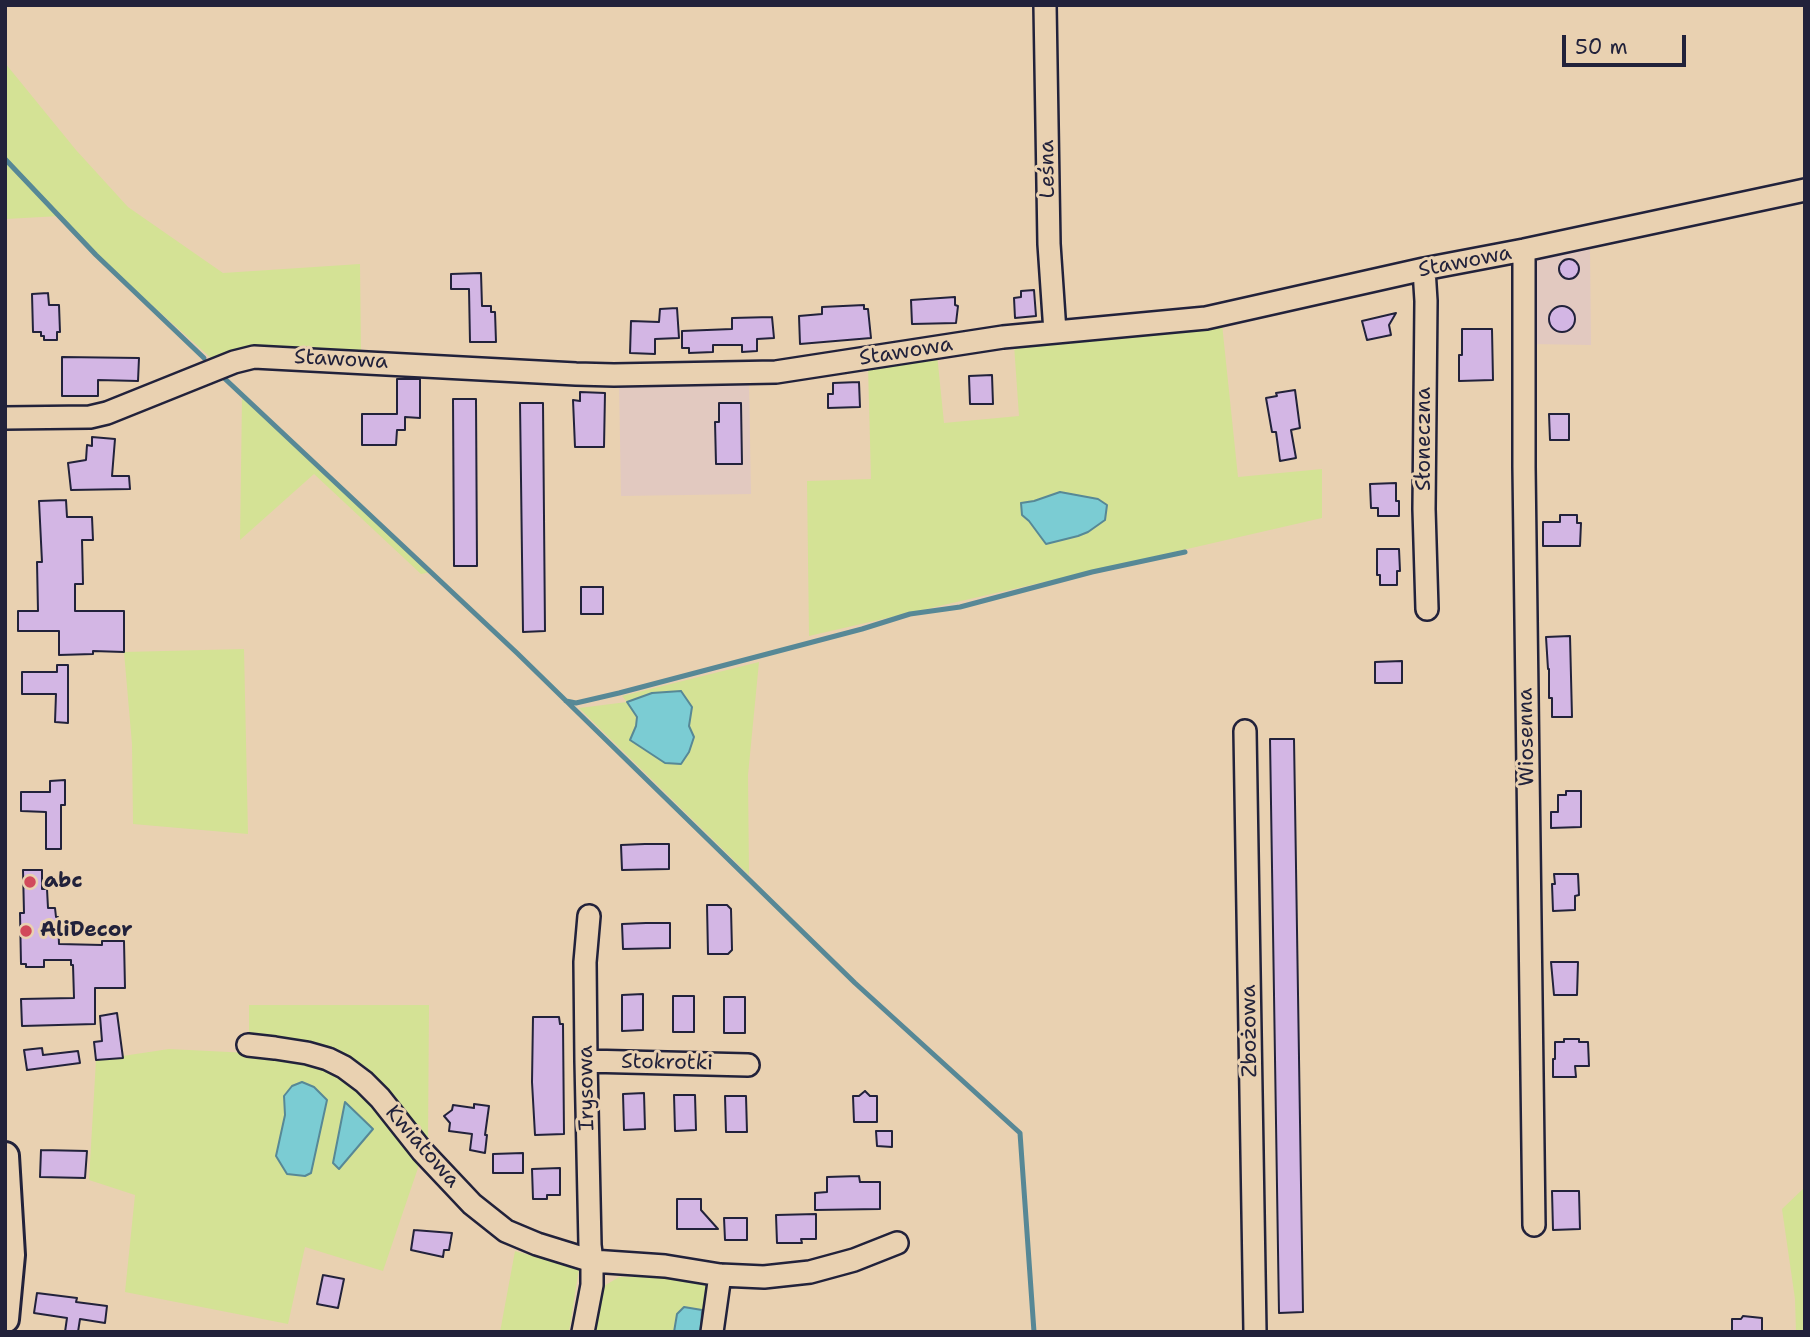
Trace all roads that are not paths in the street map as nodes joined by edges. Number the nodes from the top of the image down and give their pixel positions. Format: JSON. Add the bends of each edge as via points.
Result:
{"nodes":[{"id":1,"x":1045,"y":5,"type":"edge"},
{"id":2,"x":1805,"y":190,"type":"edge"},
{"id":3,"x":1524,"y":250,"type":"junction"},
{"id":4,"x":1424,"y":269,"type":"junction"},
{"id":5,"x":1055,"y":332,"type":"junction"},
{"id":6,"x":5,"y":418,"type":"edge"},
{"id":7,"x":1427,"y":609,"type":"dead end"},
{"id":8,"x":1245,"y":731,"type":"dead end"},
{"id":9,"x":589,"y":916,"type":"dead end"},
{"id":10,"x":248,"y":1045,"type":"dead end"},
{"id":11,"x":586,"y":1061,"type":"junction"},
{"id":12,"x":748,"y":1065,"type":"dead end"},
{"id":13,"x":5,"y":1156,"type":"edge"},
{"id":14,"x":1534,"y":1224,"type":"dead end"},
{"id":15,"x":897,"y":1243,"type":"dead end"},
{"id":16,"x":592,"y":1261,"type":"junction"},
{"id":17,"x":720,"y":1275,"type":"junction"},
{"id":18,"x":5,"y":1319,"type":"edge"},
{"id":19,"x":583,"y":1332,"type":"edge"},
{"id":20,"x":712,"y":1332,"type":"edge"},
{"id":21,"x":1255,"y":1332,"type":"edge"}],
"edges":[{"from":1,"to":5,"type":"street","name":"Leśna"},
{"from":2,"to":3,"type":"street","name":"Stawowa"},
{"from":3,"to":4,"type":"street","name":"Stawowa"},
{"from":3,"to":14,"type":"street","name":"Wiosenna"},
{"from":4,"to":5,"type":"street","name":"Stawowa","via":[[1206,318]]},
{"from":4,"to":7,"type":"street","name":"Słoneczna"},
{"from":5,"to":6,"type":"street","name":"Stawowa","via":[[776,372],[576,374],[254,356],[107,413]]},
{"from":8,"to":21,"type":"street","name":"Zbożowa"},
{"from":9,"to":11,"type":"street","name":"Irysowa"},
{"from":10,"to":16,"type":"street","name":"Kwiatowa","via":[[307,1053],[344,1067],[380,1098],[472,1204],[506,1231]]},
{"from":11,"to":12,"type":"street","name":"Stokrotki"},
{"from":11,"to":16,"type":"street","name":"Irysowa"},
{"from":13,"to":18,"type":"main road","via":[[11,1255]]},
{"from":15,"to":17,"type":"street","name":"Kwiatowa","via":[[810,1272]]},
{"from":16,"to":17,"type":"street","name":"Kwiatowa"},
{"from":16,"to":19,"type":"street"},
{"from":17,"to":20,"type":"street"}]}
